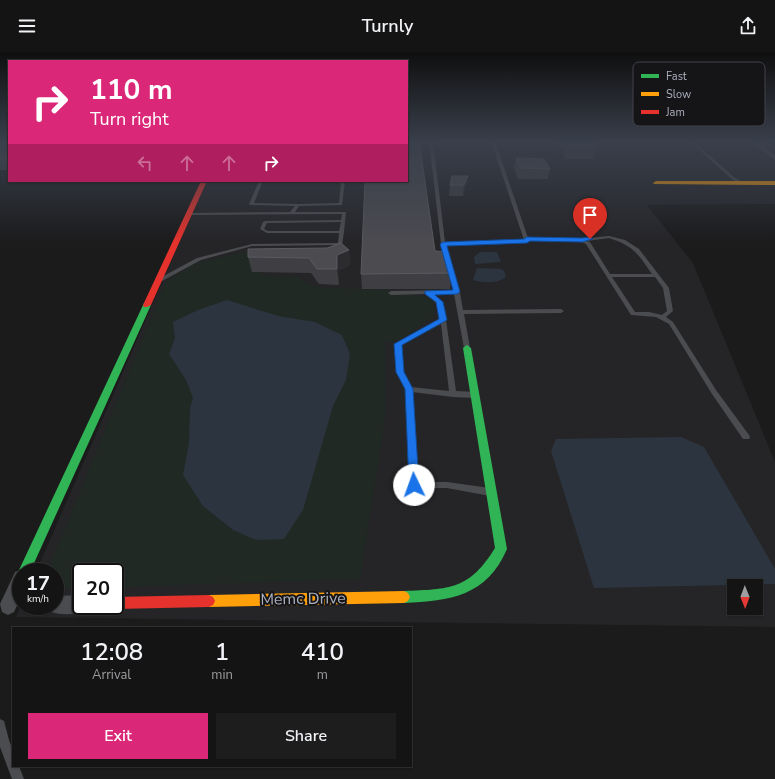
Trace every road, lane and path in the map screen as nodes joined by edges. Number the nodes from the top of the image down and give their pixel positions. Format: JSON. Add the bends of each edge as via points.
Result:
{"nodes":[{"id":1,"x":435,"y":175,"type":"edge"},
{"id":2,"x":505,"y":175,"type":"edge"},
{"id":3,"x":729,"y":175,"type":"edge"},
{"id":4,"x":204,"y":182,"type":"edge"},
{"id":5,"x":261,"y":182,"type":"edge"},
{"id":6,"x":343,"y":182,"type":"edge"},
{"id":7,"x":656,"y":183,"type":"dead end"},
{"id":8,"x":742,"y":183,"type":"junction"},
{"id":9,"x":775,"y":183,"type":"edge"},
{"id":10,"x":298,"y":204,"type":"junction"},
{"id":11,"x":292,"y":213,"type":"junction"},
{"id":12,"x":189,"y":214,"type":"junction"},
{"id":13,"x":343,"y":221,"type":"junction"},
{"id":14,"x":342,"y":232,"type":"junction"},
{"id":15,"x":527,"y":239,"type":"junction"},
{"id":16,"x":582,"y":240,"type":"junction"},
{"id":17,"x":443,"y":244,"type":"junction"},
{"id":18,"x":655,"y":274,"type":"junction"},
{"id":19,"x":608,"y":276,"type":"junction"},
{"id":20,"x":160,"y":280,"type":"junction"},
{"id":21,"x":457,"y":292,"type":"junction"},
{"id":22,"x":390,"y":293,"type":"dead end"},
{"id":23,"x":428,"y":293,"type":"junction"},
{"id":24,"x":560,"y":311,"type":"dead end"},
{"id":25,"x":460,"y":312,"type":"junction"},
{"id":26,"x":663,"y":317,"type":"junction"},
{"id":27,"x":443,"y":320,"type":"junction"},
{"id":28,"x":467,"y":348,"type":"joint"},
{"id":29,"x":409,"y":389,"type":"junction"},
{"id":30,"x":453,"y":394,"type":"junction"},
{"id":31,"x":475,"y":395,"type":"junction"},
{"id":32,"x":746,"y":437,"type":"dead end"},
{"id":33,"x":492,"y":492,"type":"junction"},
{"id":34,"x":28,"y":563,"type":"edge"},
{"id":35,"x":124,"y":603,"type":"edge"},
{"id":36,"x":0,"y":725,"type":"edge"},
{"id":37,"x":12,"y":763,"type":"edge"},
{"id":38,"x":13,"y":767,"type":"edge"},
{"id":39,"x":18,"y":779,"type":"edge"}],
"edges":[{"from":1,"to":17,"type":"lane"},
{"from":2,"to":15,"type":"lane"},
{"from":3,"to":8,"type":"lane"},
{"from":4,"to":12,"type":"street"},
{"from":5,"to":10,"type":"lane","via":[[251,204]]},
{"from":6,"to":10,"type":"lane","via":[[341,204]]},
{"from":7,"to":8,"type":"street"},
{"from":8,"to":9,"type":"street"},
{"from":10,"to":11,"type":"lane"},
{"from":11,"to":12,"type":"lane"},
{"from":11,"to":13,"type":"lane","via":[[344,213]]},
{"from":12,"to":20,"type":"street"},
{"from":13,"to":14,"type":"lane"},
{"from":13,"to":14,"type":"lane","via":[[265,222],[262,229],[266,232]]},
{"from":14,"to":20,"type":"lane","via":[[340,244],[252,246],[199,259]]},
{"from":15,"to":16,"type":"lane"},
{"from":15,"to":17,"type":"lane"},
{"from":16,"to":18,"type":"lane","via":[[609,237],[623,241],[637,250]]},
{"from":16,"to":19,"type":"lane","via":[[588,243]]},
{"from":17,"to":21,"type":"lane"},
{"from":18,"to":19,"type":"lane"},
{"from":18,"to":26,"type":"lane","via":[[666,288],[670,311]]},
{"from":19,"to":26,"type":"lane","via":[[634,314]]},
{"from":20,"to":34,"type":"street"},
{"from":21,"to":23,"type":"lane"},
{"from":21,"to":25,"type":"lane"},
{"from":22,"to":23,"type":"lane"},
{"from":23,"to":27,"type":"lane","via":[[439,302]]},
{"from":24,"to":25,"type":"lane"},
{"from":25,"to":28,"type":"lane"},
{"from":26,"to":32,"type":"lane","via":[[671,323],[714,392]]},
{"from":27,"to":29,"type":"lane","via":[[398,344],[400,372]]},
{"from":27,"to":30,"type":"lane"},
{"from":28,"to":31,"type":"street","name":"Memc Drive"},
{"from":29,"to":30,"type":"lane"},
{"from":29,"to":33,"type":"lane","via":[[414,485],[447,485]]},
{"from":30,"to":31,"type":"lane"},
{"from":31,"to":33,"type":"street","name":"Memc Drive"},
{"from":33,"to":35,"type":"street","name":"Memc Drive","via":[[501,549],[485,573],[465,589],[434,596]]},
{"from":36,"to":37,"type":"lane"},
{"from":38,"to":39,"type":"lane"}]}
